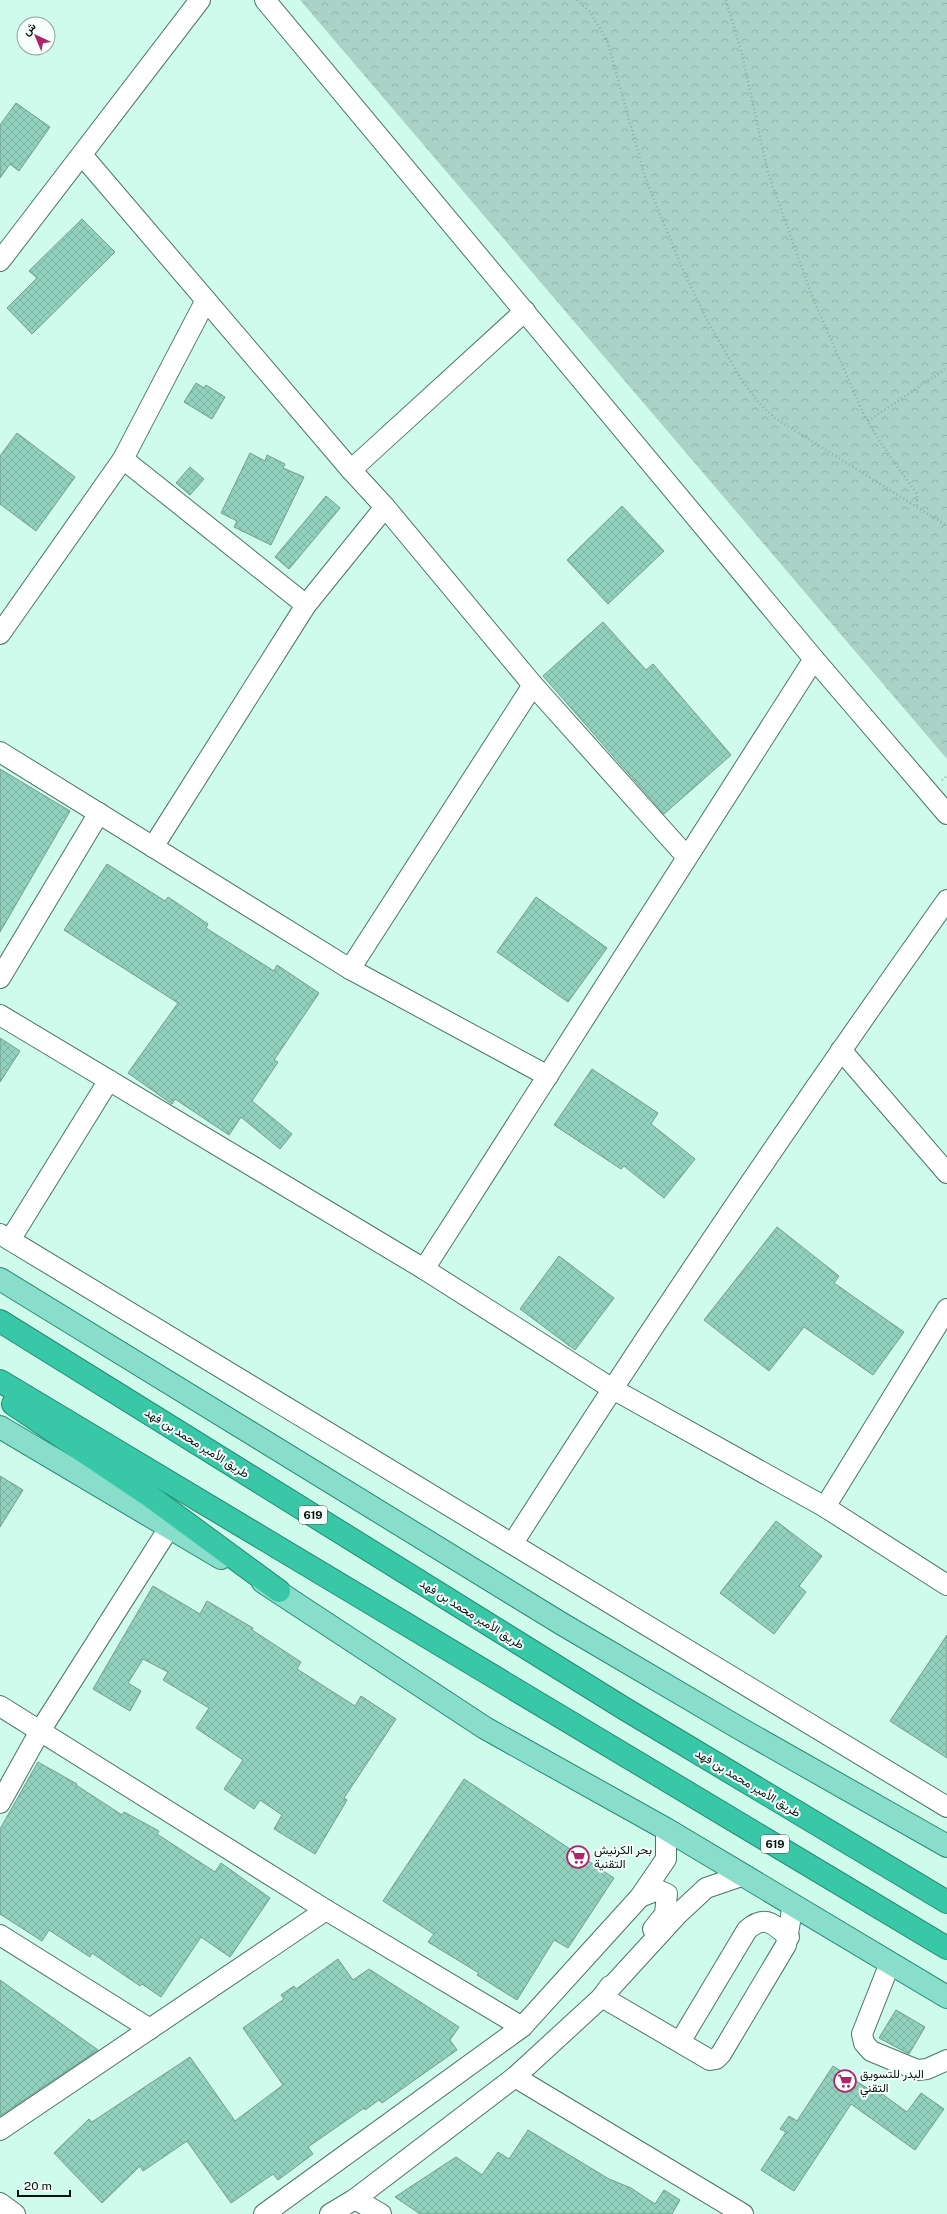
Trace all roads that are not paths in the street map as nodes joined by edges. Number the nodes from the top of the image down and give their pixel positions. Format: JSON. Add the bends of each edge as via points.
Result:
{"nodes":[{"id":1,"x":200,"y":0,"type":"edge"},
{"id":2,"x":265,"y":0,"type":"edge"},
{"id":3,"x":82,"y":155,"type":"junction"},
{"id":4,"x":0,"y":261,"type":"edge"},
{"id":5,"x":206,"y":300,"type":"junction"},
{"id":6,"x":524,"y":311,"type":"junction"},
{"id":7,"x":123,"y":460,"type":"junction"},
{"id":8,"x":351,"y":470,"type":"junction"},
{"id":9,"x":385,"y":507,"type":"junction"},
{"id":10,"x":306,"y":605,"type":"junction"},
{"id":11,"x":0,"y":634,"type":"edge"},
{"id":12,"x":814,"y":659,"type":"junction"},
{"id":13,"x":533,"y":685,"type":"junction"},
{"id":14,"x":0,"y":752,"type":"edge"},
{"id":15,"x":99,"y":813,"type":"junction"},
{"id":16,"x":947,"y":814,"type":"edge"},
{"id":17,"x":153,"y":847,"type":"junction"},
{"id":18,"x":686,"y":856,"type":"junction"},
{"id":19,"x":947,"y":900,"type":"edge"},
{"id":20,"x":350,"y":970,"type":"junction"},
{"id":21,"x":0,"y":978,"type":"edge"},
{"id":22,"x":0,"y":1015,"type":"edge"},
{"id":23,"x":841,"y":1050,"type":"junction"},
{"id":24,"x":548,"y":1076,"type":"junction"},
{"id":25,"x":109,"y":1080,"type":"junction"},
{"id":26,"x":947,"y":1173,"type":"edge"},
{"id":27,"x":5,"y":1237,"type":"edge"},
{"id":28,"x":424,"y":1269,"type":"junction"},
{"id":29,"x":0,"y":1279,"type":"edge"},
{"id":30,"x":947,"y":1309,"type":"edge"},
{"id":31,"x":0,"y":1318,"type":"edge"},
{"id":32,"x":0,"y":1321,"type":"edge"},
{"id":33,"x":28,"y":1337,"type":"junction"},
{"id":34,"x":0,"y":1381,"type":"edge"},
{"id":35,"x":611,"y":1388,"type":"junction"},
{"id":36,"x":0,"y":1396,"type":"edge"},
{"id":37,"x":0,"y":1427,"type":"edge"},
{"id":38,"x":824,"y":1506,"type":"junction"},
{"id":39,"x":169,"y":1528,"type":"junction"},
{"id":40,"x":513,"y":1543,"type":"junction"},
{"id":41,"x":947,"y":1585,"type":"edge"},
{"id":42,"x":279,"y":1591,"type":"junction"},
{"id":43,"x":0,"y":1706,"type":"edge"},
{"id":44,"x":40,"y":1731,"type":"junction"},
{"id":45,"x":0,"y":1802,"type":"edge"},
{"id":46,"x":947,"y":1806,"type":"edge"},
{"id":47,"x":666,"y":1829,"type":"junction"},
{"id":48,"x":947,"y":1846,"type":"edge"},
{"id":49,"x":744,"y":1875,"type":"junction"},
{"id":50,"x":640,"y":1897,"type":"junction"},
{"id":51,"x":947,"y":1902,"type":"edge"},
{"id":52,"x":793,"y":1904,"type":"junction"},
{"id":53,"x":326,"y":1910,"type":"junction"},
{"id":54,"x":0,"y":1935,"type":"edge"},
{"id":55,"x":789,"y":1937,"type":"junction"},
{"id":56,"x":947,"y":1948,"type":"edge"},
{"id":57,"x":890,"y":1963,"type":"junction"},
{"id":58,"x":947,"y":1996,"type":"edge"},
{"id":59,"x":602,"y":1997,"type":"junction"},
{"id":60,"x":522,"y":2027,"type":"junction"},
{"id":61,"x":150,"y":2029,"type":"junction"},
{"id":62,"x":680,"y":2042,"type":"junction"},
{"id":63,"x":947,"y":2060,"type":"edge"},
{"id":64,"x":515,"y":2077,"type":"junction"},
{"id":65,"x":0,"y":2130,"type":"edge"},
{"id":66,"x":356,"y":2199,"type":"junction"},
{"id":67,"x":0,"y":2203,"type":"edge"},
{"id":68,"x":15,"y":2214,"type":"edge"},
{"id":69,"x":264,"y":2214,"type":"edge"},
{"id":70,"x":330,"y":2214,"type":"edge"},
{"id":71,"x":381,"y":2214,"type":"edge"},
{"id":72,"x":744,"y":2214,"type":"edge"}],
"edges":[{"from":1,"to":3,"type":"street"},
{"from":2,"to":6,"type":"street"},
{"from":3,"to":4,"type":"street"},
{"from":3,"to":5,"type":"street"},
{"from":5,"to":7,"type":"street"},
{"from":5,"to":8,"type":"street"},
{"from":6,"to":8,"type":"street"},
{"from":6,"to":12,"type":"street"},
{"from":7,"to":10,"type":"street"},
{"from":7,"to":11,"type":"street"},
{"from":8,"to":9,"type":"street"},
{"from":9,"to":10,"type":"street"},
{"from":9,"to":13,"type":"street"},
{"from":10,"to":17,"type":"street"},
{"from":12,"to":16,"type":"street"},
{"from":12,"to":18,"type":"street"},
{"from":13,"to":18,"type":"street"},
{"from":13,"to":20,"type":"street"},
{"from":14,"to":15,"type":"street"},
{"from":15,"to":17,"type":"street"},
{"from":15,"to":21,"type":"street"},
{"from":17,"to":20,"type":"street"},
{"from":18,"to":24,"type":"street"},
{"from":19,"to":23,"type":"street"},
{"from":20,"to":24,"type":"street"},
{"from":22,"to":25,"type":"street"},
{"from":23,"to":26,"type":"street"},
{"from":23,"to":35,"type":"street"},
{"from":24,"to":28,"type":"street"},
{"from":25,"to":27,"type":"street"},
{"from":25,"to":28,"type":"street"},
{"from":27,"to":40,"type":"street"},
{"from":28,"to":35,"type":"street"},
{"from":29,"to":48,"type":"main road","via":[[562,1624]]},
{"from":30,"to":38,"type":"street"},
{"from":31,"to":33,"type":"highway"},
{"from":32,"to":33,"type":"highway","name":"طريق الأمير محمد بن فهد","number":"619"},
{"from":33,"to":51,"type":"highway","name":"طريق الأمير محمد بن فهد","number":"619","via":[[626,1710]]},
{"from":34,"to":56,"type":"highway","number":"619"},
{"from":35,"to":38,"type":"street"},
{"from":35,"to":40,"type":"street"},
{"from":36,"to":42,"type":"highway","via":[[147,1494]]},
{"from":37,"to":39,"type":"main road"},
{"from":38,"to":41,"type":"street"},
{"from":39,"to":42,"type":"main road"},
{"from":39,"to":44,"type":"street"},
{"from":40,"to":46,"type":"street"},
{"from":42,"to":47,"type":"main road","via":[[485,1728]]},
{"from":43,"to":44,"type":"street"},
{"from":44,"to":45,"type":"street"},
{"from":44,"to":53,"type":"street"},
{"from":47,"to":49,"type":"main road"},
{"from":47,"to":50,"type":"street","via":[[666,1859]]},
{"from":49,"to":52,"type":"main road"},
{"from":49,"to":59,"type":"street","via":[[706,1888],[677,1915]]},
{"from":50,"to":59,"type":"street","via":[[658,1890],[667,1894],[665,1914]]},
{"from":50,"to":60,"type":"street"},
{"from":52,"to":55,"type":"street"},
{"from":52,"to":57,"type":"main road"},
{"from":53,"to":60,"type":"street"},
{"from":53,"to":61,"type":"street"},
{"from":54,"to":61,"type":"street"},
{"from":55,"to":62,"type":"street","via":[[775,1925],[765,1921],[756,1922],[747,1930]]},
{"from":55,"to":62,"type":"street","via":[[716,2059],[710,2060]]},
{"from":57,"to":58,"type":"main road"},
{"from":57,"to":63,"type":"street","via":[[862,2034],[864,2043],[871,2051],[917,2070],[927,2069]]},
{"from":59,"to":62,"type":"street"},
{"from":59,"to":64,"type":"street"},
{"from":60,"to":69,"type":"street"},
{"from":61,"to":65,"type":"street"},
{"from":64,"to":66,"type":"street"},
{"from":64,"to":72,"type":"street"},
{"from":66,"to":70,"type":"street"},
{"from":66,"to":71,"type":"street"},
{"from":67,"to":68,"type":"street"}]}
